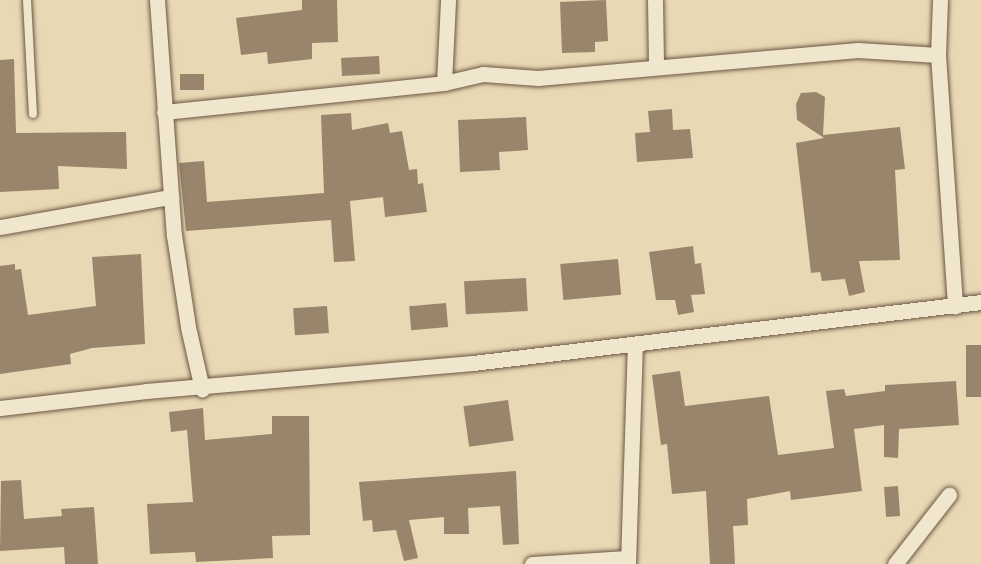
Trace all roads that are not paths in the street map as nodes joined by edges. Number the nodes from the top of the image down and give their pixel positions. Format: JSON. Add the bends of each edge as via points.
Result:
{"nodes":[{"id":1,"x":27,"y":0,"type":"edge"},
{"id":2,"x":157,"y":0,"type":"edge"},
{"id":3,"x":448,"y":0,"type":"edge"},
{"id":4,"x":655,"y":0,"type":"edge"},
{"id":5,"x":940,"y":0,"type":"edge"},
{"id":6,"x":938,"y":55,"type":"junction"},
{"id":7,"x":656,"y":65,"type":"junction"},
{"id":8,"x":444,"y":83,"type":"junction"},
{"id":9,"x":164,"y":112,"type":"junction"},
{"id":10,"x":33,"y":114,"type":"dead end"},
{"id":11,"x":171,"y":197,"type":"junction"},
{"id":12,"x":0,"y":227,"type":"edge"},
{"id":13,"x":981,"y":302,"type":"edge"},
{"id":14,"x":955,"y":306,"type":"junction"},
{"id":15,"x":635,"y":345,"type":"junction"},
{"id":16,"x":202,"y":389,"type":"junction"},
{"id":17,"x":0,"y":408,"type":"edge"},
{"id":18,"x":949,"y":495,"type":"dead end"},
{"id":19,"x":628,"y":561,"type":"edge"},
{"id":20,"x":532,"y":564,"type":"edge"},
{"id":21,"x":895,"y":564,"type":"edge"}],
"edges":[{"from":1,"to":10,"type":"lane"},
{"from":2,"to":9,"type":"street"},
{"from":3,"to":8,"type":"street"},
{"from":4,"to":7,"type":"street"},
{"from":5,"to":6,"type":"street"},
{"from":6,"to":7,"type":"street","via":[[858,50]]},
{"from":6,"to":14,"type":"street"},
{"from":7,"to":8,"type":"street","via":[[538,78],[483,74]]},
{"from":8,"to":9,"type":"street"},
{"from":9,"to":11,"type":"street"},
{"from":11,"to":12,"type":"street"},
{"from":11,"to":16,"type":"street","via":[[181,287]]},
{"from":13,"to":14,"type":"street"},
{"from":14,"to":15,"type":"street"},
{"from":15,"to":16,"type":"street"},
{"from":15,"to":19,"type":"street"},
{"from":16,"to":17,"type":"street"},
{"from":18,"to":21,"type":"street"},
{"from":19,"to":20,"type":"street"}]}
